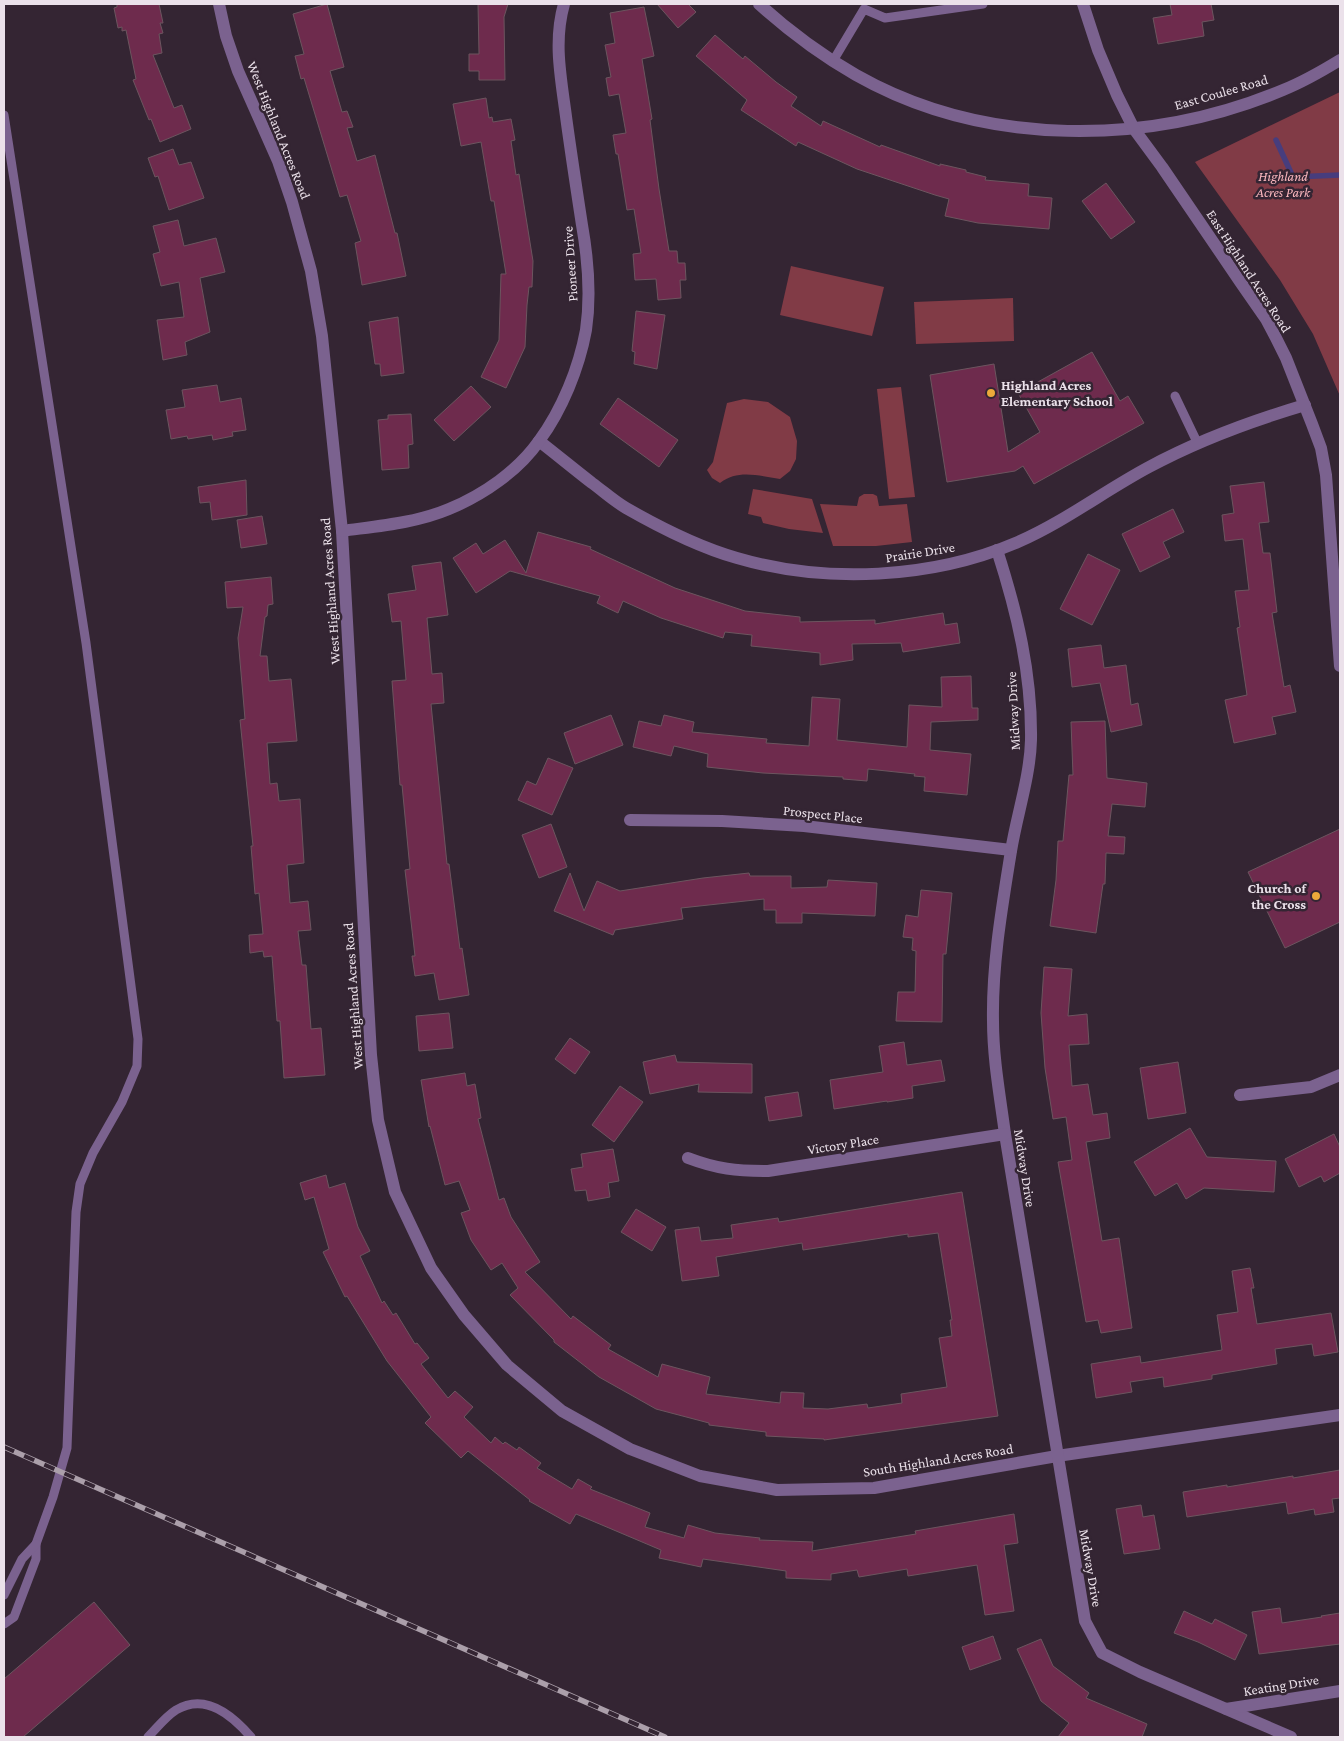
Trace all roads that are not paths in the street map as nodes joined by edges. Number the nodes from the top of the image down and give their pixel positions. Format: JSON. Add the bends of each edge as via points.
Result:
{"nodes":[{"id":1,"x":219,"y":4,"type":"edge"},
{"id":2,"x":564,"y":4,"type":"edge"},
{"id":3,"x":759,"y":4,"type":"edge"},
{"id":4,"x":983,"y":4,"type":"edge"},
{"id":5,"x":1083,"y":4,"type":"edge"},
{"id":6,"x":1340,"y":60,"type":"edge"},
{"id":7,"x":833,"y":61,"type":"junction"},
{"id":8,"x":4,"y":115,"type":"edge"},
{"id":9,"x":1134,"y":129,"type":"junction"},
{"id":10,"x":1175,"y":396,"type":"dead end"},
{"id":11,"x":1305,"y":405,"type":"junction"},
{"id":12,"x":539,"y":441,"type":"junction"},
{"id":13,"x":1197,"y":442,"type":"junction"},
{"id":14,"x":342,"y":530,"type":"junction"},
{"id":15,"x":997,"y":550,"type":"junction"},
{"id":16,"x":1340,"y":666,"type":"edge"},
{"id":17,"x":630,"y":820,"type":"dead end"},
{"id":18,"x":1011,"y":850,"type":"junction"},
{"id":19,"x":1340,"y":1075,"type":"edge"},
{"id":20,"x":1240,"y":1095,"type":"dead end"},
{"id":21,"x":1004,"y":1134,"type":"junction"},
{"id":22,"x":688,"y":1158,"type":"dead end"},
{"id":23,"x":395,"y":1192,"type":"joint"},
{"id":24,"x":1340,"y":1415,"type":"edge"},
{"id":25,"x":1057,"y":1456,"type":"junction"},
{"id":26,"x":36,"y":1544,"type":"junction"},
{"id":27,"x":4,"y":1595,"type":"edge"},
{"id":28,"x":4,"y":1624,"type":"edge"},
{"id":29,"x":1340,"y":1691,"type":"edge"},
{"id":30,"x":1226,"y":1709,"type":"junction"},
{"id":31,"x":148,"y":1737,"type":"edge"},
{"id":32,"x":251,"y":1737,"type":"edge"},
{"id":33,"x":1291,"y":1737,"type":"edge"}],
"edges":[{"from":1,"to":14,"type":"street","name":"West Highland Acres Road","via":[[238,71],[292,202],[311,271],[322,336]]},
{"from":2,"to":12,"type":"street","name":"Pioneer Drive","via":[[557,54],[583,227],[589,292],[586,330],[578,360],[568,389]]},
{"from":3,"to":7,"type":"street","name":"East Coulee Road"},
{"from":4,"to":7,"type":"lane","via":[[885,18],[864,9]]},
{"from":5,"to":9,"type":"street","name":"East Highland Acres Road","via":[[1116,95]]},
{"from":6,"to":9,"type":"street","name":"East Coulee Road","via":[[1306,80],[1260,99]]},
{"from":7,"to":9,"type":"street","name":"East Coulee Road","via":[[887,91],[976,120],[1039,130]]},
{"from":8,"to":26,"type":"lane","via":[[86,643],[138,1039],[137,1066],[80,1184],[76,1212],[67,1448]]},
{"from":9,"to":11,"type":"street","name":"East Highland Acres Road","via":[[1266,319]]},
{"from":10,"to":13,"type":"lane"},
{"from":11,"to":13,"type":"street","name":"Prairie Drive"},
{"from":11,"to":16,"type":"street","name":"East Highland Acres Road","via":[[1321,448],[1326,475]]},
{"from":12,"to":14,"type":"street","name":"Pioneer Drive","via":[[499,480],[450,509],[406,522]]},
{"from":12,"to":15,"type":"street","name":"Prairie Drive","via":[[624,507],[710,549],[738,558],[815,572],[865,575],[943,565]]},
{"from":13,"to":15,"type":"street","name":"Prairie Drive","via":[[1035,534]]},
{"from":14,"to":23,"type":"street","name":"West Highland Acres Road","via":[[371,1054],[378,1120]]},
{"from":15,"to":18,"type":"street","name":"Midway Drive","via":[[1021,635],[1031,738],[1030,759]]},
{"from":17,"to":18,"type":"street","name":"Prospect Place","via":[[804,826]]},
{"from":18,"to":21,"type":"street","name":"Midway Drive","via":[[993,1006]]},
{"from":19,"to":20,"type":"street","via":[[1311,1087]]},
{"from":21,"to":22,"type":"street","name":"Victory Place","via":[[768,1171],[710,1167]]},
{"from":21,"to":25,"type":"street","name":"Midway Drive"},
{"from":23,"to":25,"type":"street","name":"South Highland Acres Road","via":[[431,1268],[464,1315],[507,1365],[562,1411],[630,1449],[700,1476],[776,1490],[874,1488]]},
{"from":24,"to":25,"type":"street","name":"South Highland Acres Road"},
{"from":25,"to":30,"type":"street","name":"Midway Drive","via":[[1085,1621],[1102,1653]]},
{"from":26,"to":27,"type":"lane","via":[[22,1559]]},
{"from":26,"to":28,"type":"lane","via":[[36,1560],[14,1617]]},
{"from":29,"to":30,"type":"street","name":"Keating Drive"},
{"from":30,"to":33,"type":"street","name":"Midway Drive"},
{"from":31,"to":32,"type":"lane","via":[[177,1710],[198,1704],[228,1714]]}]}
